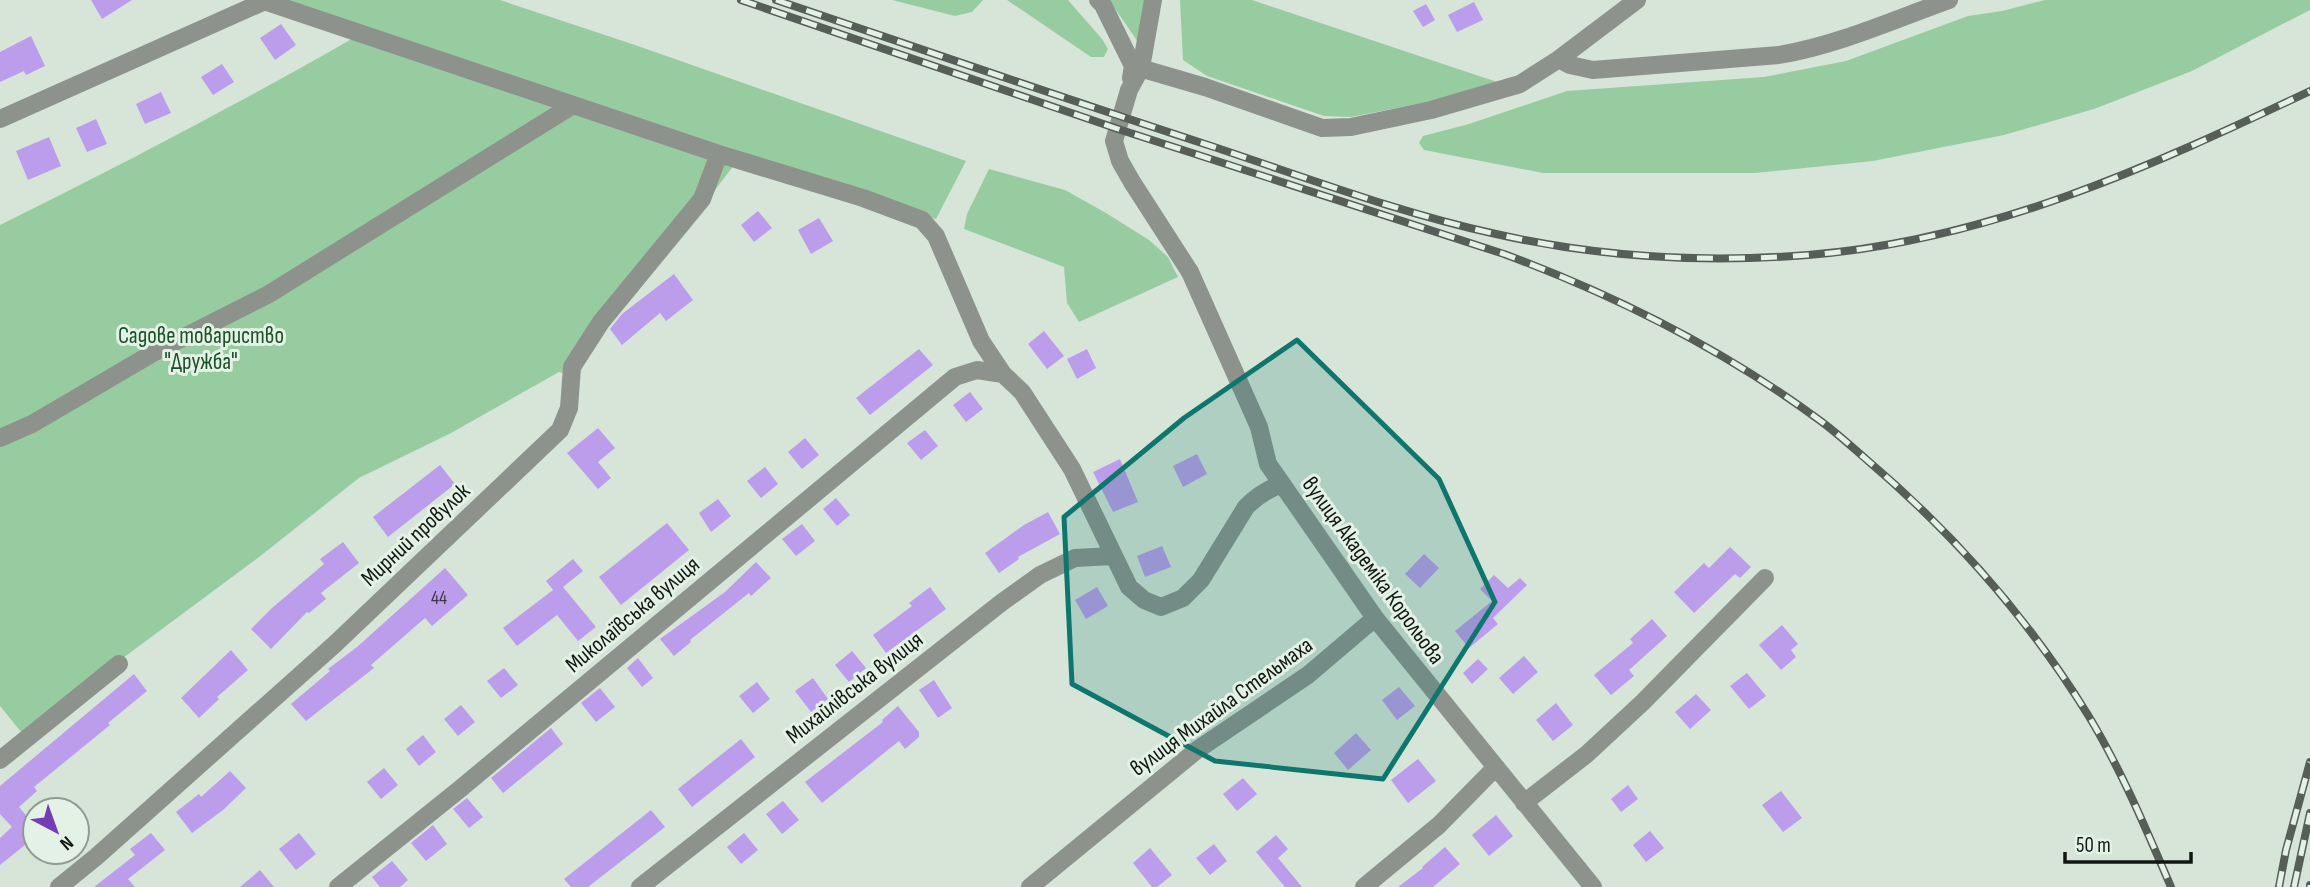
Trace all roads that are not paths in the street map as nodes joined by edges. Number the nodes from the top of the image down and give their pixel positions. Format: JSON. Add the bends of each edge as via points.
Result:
{"nodes":[{"id":1,"x":1098,"y":0,"type":"edge"},
{"id":2,"x":1153,"y":0,"type":"edge"},
{"id":3,"x":1637,"y":0,"type":"edge"},
{"id":4,"x":1949,"y":0,"type":"edge"},
{"id":5,"x":263,"y":1,"type":"edge"},
{"id":6,"x":1559,"y":59,"type":"junction"},
{"id":7,"x":1137,"y":67,"type":"junction"},
{"id":8,"x":573,"y":105,"type":"junction"},
{"id":9,"x":0,"y":119,"type":"edge"},
{"id":10,"x":719,"y":154,"type":"junction"},
{"id":11,"x":1003,"y":374,"type":"junction"},
{"id":12,"x":0,"y":438,"type":"edge"},
{"id":13,"x":1282,"y":484,"type":"junction"},
{"id":14,"x":1113,"y":556,"type":"junction"},
{"id":15,"x":1765,"y":578,"type":"dead end"},
{"id":16,"x":1375,"y":618,"type":"junction"},
{"id":17,"x":119,"y":664,"type":"dead end"},
{"id":18,"x":0,"y":760,"type":"edge"},
{"id":19,"x":1495,"y":768,"type":"junction"},
{"id":20,"x":1524,"y":803,"type":"junction"},
{"id":21,"x":340,"y":886,"type":"edge"},
{"id":22,"x":59,"y":887,"type":"edge"},
{"id":23,"x":640,"y":887,"type":"edge"},
{"id":24,"x":1030,"y":887,"type":"edge"},
{"id":25,"x":1364,"y":887,"type":"edge"},
{"id":26,"x":1592,"y":887,"type":"edge"}],
"edges":[{"from":1,"to":7,"type":"street"},
{"from":2,"to":7,"type":"street"},
{"from":3,"to":6,"type":"street"},
{"from":4,"to":6,"type":"street","via":[[1870,30],[1779,55],[1592,70]]},
{"from":5,"to":8,"type":"street","name":"вулиця Академіка Корольова"},
{"from":5,"to":9,"type":"street"},
{"from":6,"to":7,"type":"street","via":[[1520,84],[1490,94],[1351,127],[1322,128]]},
{"from":7,"to":13,"type":"street","via":[[1114,141],[1120,161],[1190,272],[1259,427],[1268,464]]},
{"from":8,"to":10,"type":"street","name":"вулиця Академіка Корольова"},
{"from":8,"to":12,"type":"street","via":[[269,295]]},
{"from":10,"to":11,"type":"street","name":"вулиця Академіка Корольова","via":[[922,220],[936,236],[981,341]]},
{"from":10,"to":22,"type":"street","name":"Мирний провулок","via":[[702,199],[601,322],[572,367],[569,408],[560,430],[335,644]]},
{"from":11,"to":14,"type":"street","name":"вулиця Академіка Корольова","via":[[1022,392],[1072,469]]},
{"from":11,"to":21,"type":"street","name":"Миколаївська вулиця","via":[[977,370],[955,377]]},
{"from":13,"to":14,"type":"street","name":"вулиця Академіка Корольова","via":[[1269,488],[1246,507],[1201,580],[1182,598],[1161,607],[1129,587]]},
{"from":13,"to":16,"type":"street","name":"вулиця Академіка Корольова"},
{"from":14,"to":23,"type":"street","name":"Михайлівська вулиця","via":[[1075,558],[1040,575]]},
{"from":15,"to":20,"type":"street","via":[[1596,745]]},
{"from":16,"to":19,"type":"street","name":"вулиця Академіка Корольова"},
{"from":16,"to":24,"type":"street","name":"вулиця Михайла Стельмаха","via":[[1308,675],[1197,750]]},
{"from":17,"to":18,"type":"street"},
{"from":19,"to":20,"type":"street","name":"вулиця Академіка Корольова"},
{"from":19,"to":25,"type":"street","via":[[1440,825]]},
{"from":20,"to":26,"type":"street","name":"вулиця Академіка Корольова"}]}
